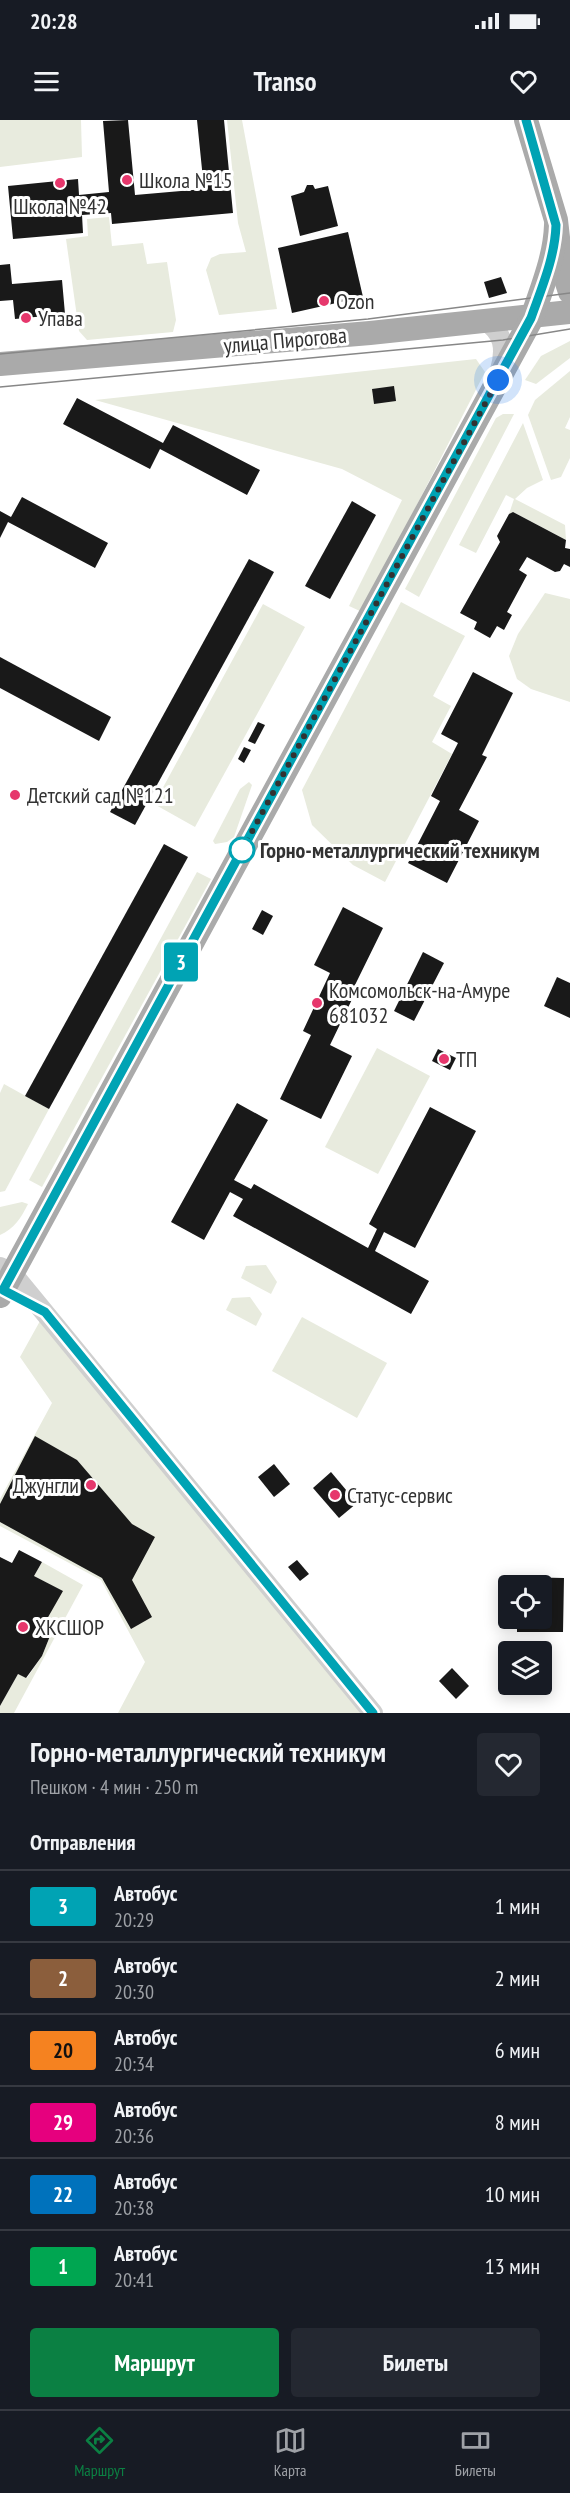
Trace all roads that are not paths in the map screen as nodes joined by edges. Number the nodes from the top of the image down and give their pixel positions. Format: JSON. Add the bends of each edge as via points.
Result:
{"nodes":[{"id":1,"x":526,"y":120,"type":"edge"},
{"id":2,"x":556,"y":225,"type":"junction"},
{"id":3,"x":570,"y":292,"type":"edge"},
{"id":4,"x":570,"y":312,"type":"edge"},
{"id":5,"x":531,"y":318,"type":"junction"},
{"id":6,"x":484,"y":321,"type":"junction"},
{"id":7,"x":0,"y":364,"type":"edge"},
{"id":8,"x":498,"y":380,"type":"junction"},
{"id":9,"x":3,"y":1283,"type":"edge"},
{"id":10,"x":373,"y":1713,"type":"edge"}],
"edges":[{"from":1,"to":2,"type":"main road"},
{"from":2,"to":3,"type":"main road","via":[[561,264]]},
{"from":2,"to":5,"type":"main road","via":[[556,242]]},
{"from":4,"to":5,"type":"main road","name":"улица Пирогова"},
{"from":5,"to":6,"type":"main road","name":"улица Пирогова"},
{"from":5,"to":8,"type":"main road"},
{"from":6,"to":7,"type":"main road","name":"улица Пирогова"},
{"from":6,"to":8,"type":"street","via":[[495,327],[503,340]]},
{"from":8,"to":9,"type":"main road"},
{"from":9,"to":10,"type":"street","via":[[45,1312]]}]}
